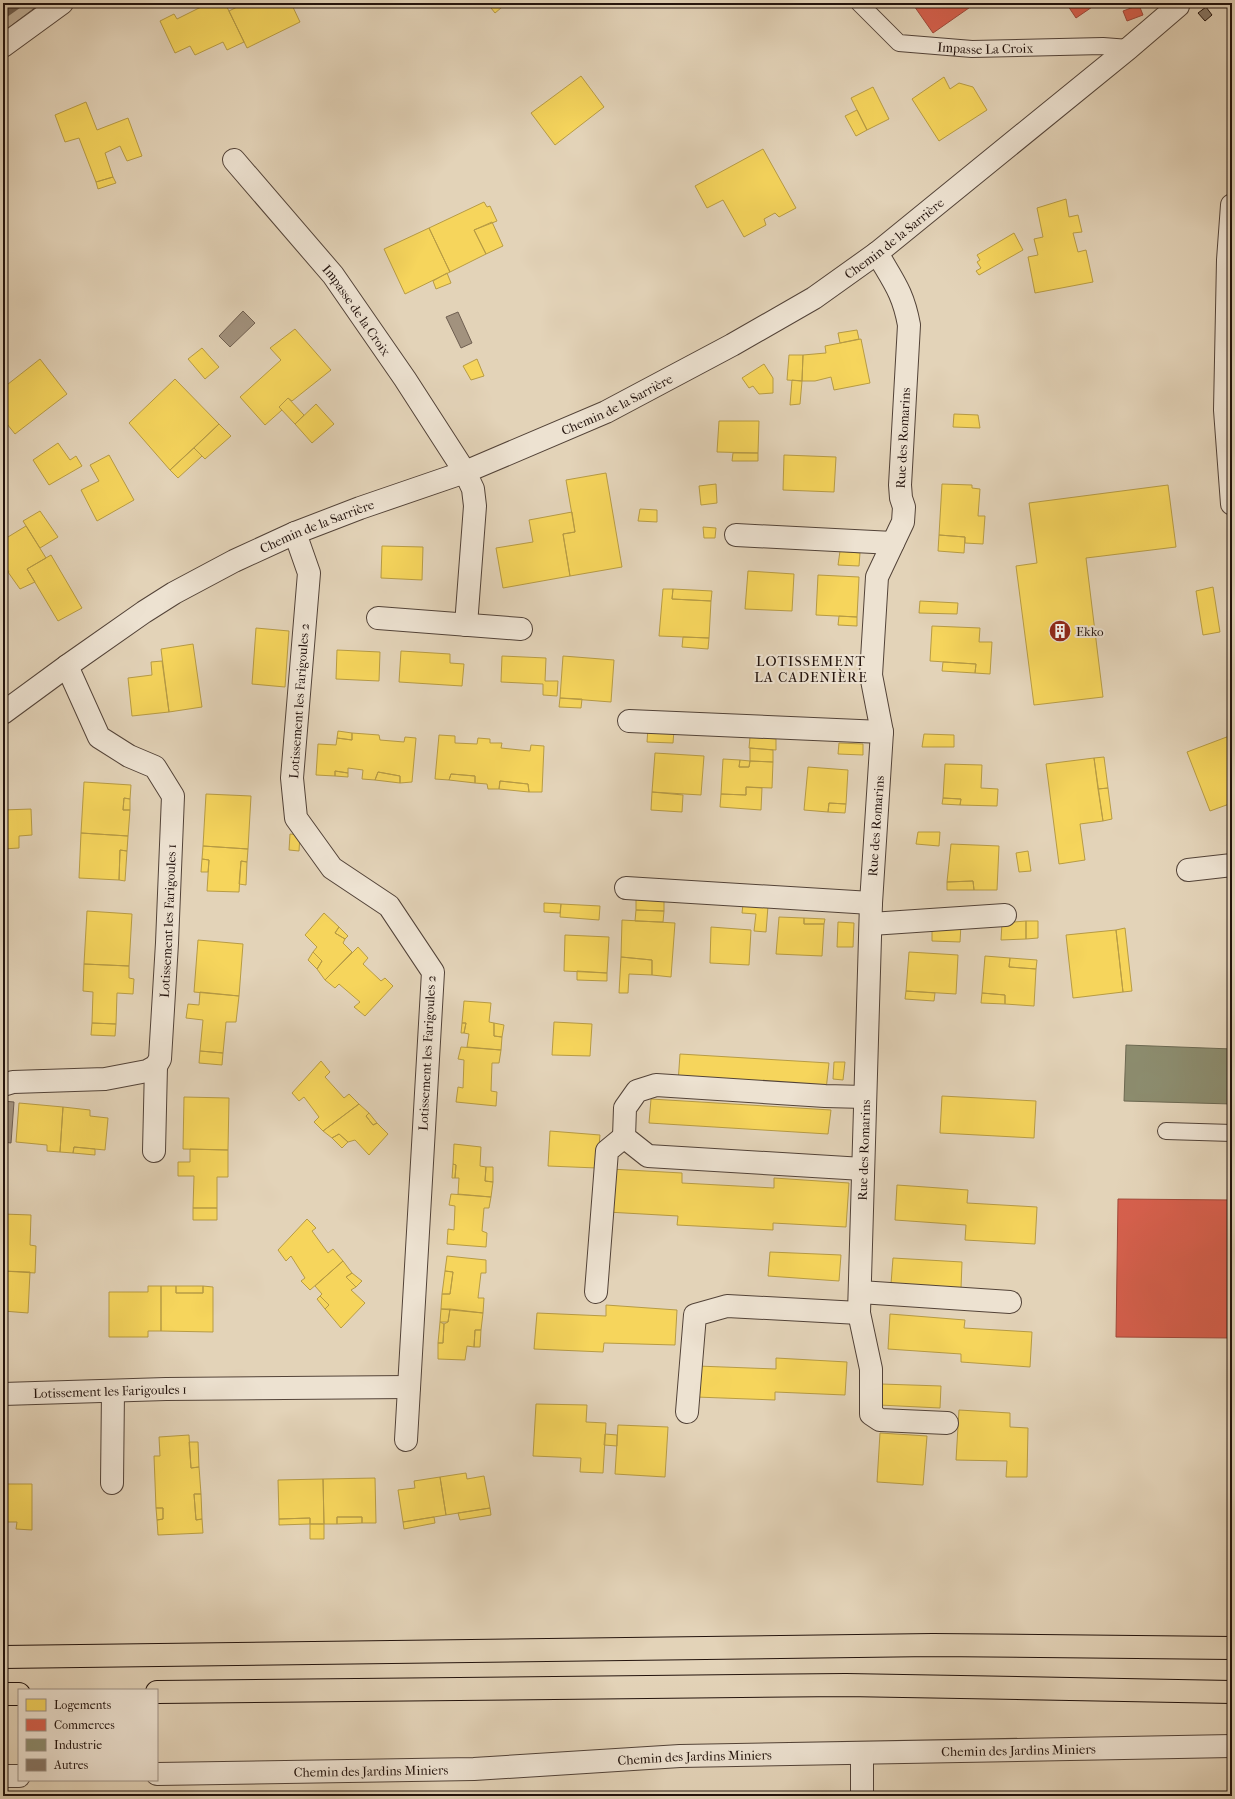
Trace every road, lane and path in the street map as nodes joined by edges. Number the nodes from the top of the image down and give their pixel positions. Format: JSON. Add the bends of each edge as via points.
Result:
{"nodes":[{"id":1,"x":62,"y":3,"type":"edge"},
{"id":2,"x":859,"y":3,"type":"edge"},
{"id":3,"x":1182,"y":4,"type":"edge"},
{"id":4,"x":3,"y":46,"type":"edge"},
{"id":5,"x":1129,"y":48,"type":"junction"},
{"id":6,"x":234,"y":160,"type":"dead end"},
{"id":7,"x":1232,"y":205,"type":"edge"},
{"id":8,"x":877,"y":253,"type":"junction"},
{"id":9,"x":464,"y":472,"type":"junction"},
{"id":10,"x":1232,"y":504,"type":"edge"},
{"id":11,"x":295,"y":533,"type":"junction"},
{"id":12,"x":736,"y":535,"type":"dead end"},
{"id":13,"x":893,"y":543,"type":"junction"},
{"id":14,"x":378,"y":618,"type":"dead end"},
{"id":15,"x":466,"y":625,"type":"junction"},
{"id":16,"x":521,"y":629,"type":"dead end"},
{"id":17,"x":67,"y":666,"type":"junction"},
{"id":18,"x":3,"y":713,"type":"edge"},
{"id":19,"x":629,"y":721,"type":"dead end"},
{"id":20,"x":882,"y":732,"type":"junction"},
{"id":21,"x":1232,"y":865,"type":"edge"},
{"id":22,"x":1188,"y":870,"type":"dead end"},
{"id":23,"x":626,"y":888,"type":"dead end"},
{"id":24,"x":871,"y":913,"type":"junction"},
{"id":25,"x":1005,"y":915,"type":"dead end"},
{"id":26,"x":156,"y":1066,"type":"junction"},
{"id":27,"x":3,"y":1085,"type":"edge"},
{"id":28,"x":866,"y":1097,"type":"junction"},
{"id":29,"x":1166,"y":1131,"type":"dead end"},
{"id":30,"x":1232,"y":1133,"type":"edge"},
{"id":31,"x":624,"y":1136,"type":"junction"},
{"id":32,"x":154,"y":1151,"type":"dead end"},
{"id":33,"x":863,"y":1169,"type":"junction"},
{"id":34,"x":596,"y":1292,"type":"dead end"},
{"id":35,"x":860,"y":1302,"type":"junction"},
{"id":36,"x":1010,"y":1302,"type":"dead end"},
{"id":37,"x":409,"y":1386,"type":"junction"},
{"id":38,"x":113,"y":1391,"type":"junction"},
{"id":39,"x":3,"y":1394,"type":"edge"},
{"id":40,"x":687,"y":1412,"type":"dead end"},
{"id":41,"x":947,"y":1423,"type":"dead end"},
{"id":42,"x":406,"y":1440,"type":"dead end"},
{"id":43,"x":112,"y":1483,"type":"dead end"},
{"id":44,"x":1232,"y":1648,"type":"edge"},
{"id":45,"x":3,"y":1657,"type":"edge"},
{"id":46,"x":158,"y":1692,"type":"edge"},
{"id":47,"x":1232,"y":1692,"type":"edge"},
{"id":48,"x":3,"y":1694,"type":"edge"},
{"id":49,"x":18,"y":1694,"type":"edge"},
{"id":50,"x":1232,"y":1746,"type":"edge"},
{"id":51,"x":862,"y":1753,"type":"junction"},
{"id":52,"x":158,"y":1774,"type":"edge"},
{"id":53,"x":3,"y":1776,"type":"edge"},
{"id":54,"x":18,"y":1776,"type":"edge"},
{"id":55,"x":862,"y":1796,"type":"edge"}],
"edges":[{"from":1,"to":4,"type":"street"},
{"from":2,"to":5,"type":"lane","name":"Impasse La Croix","via":[[899,43],[972,49],[1103,46]]},
{"from":3,"to":5,"type":"street","name":"Chemin de la Sarrière"},
{"from":5,"to":8,"type":"street","name":"Chemin de la Sarrière"},
{"from":6,"to":9,"type":"street","name":"Impasse de la Croix","via":[[333,275]]},
{"from":7,"to":10,"type":"street","via":[[1225,403]]},
{"from":8,"to":9,"type":"street","name":"Chemin de la Sarrière","via":[[814,298],[620,405]]},
{"from":8,"to":13,"type":"street","name":"Rue des Romarins","via":[[900,290],[909,325],[900,486],[904,514]]},
{"from":9,"to":11,"type":"street","name":"Chemin de la Sarrière"},
{"from":9,"to":15,"type":"street","name":"Impasse de la Croix","via":[[473,489],[475,506]]},
{"from":11,"to":17,"type":"street","name":"Chemin de la Sarrière","via":[[234,561],[174,593]]},
{"from":11,"to":37,"type":"street","name":"Lotissement les Farigoules 2","via":[[309,573],[292,778],[296,818],[332,868],[389,906],[433,972]]},
{"from":12,"to":13,"type":"street"},
{"from":13,"to":20,"type":"street","name":"Rue des Romarins","via":[[877,577],[871,675]]},
{"from":14,"to":15,"type":"street"},
{"from":15,"to":16,"type":"street"},
{"from":17,"to":18,"type":"street","name":"Chemin de la Sarrière"},
{"from":17,"to":26,"type":"street","name":"Lotissement les Farigoules 1","via":[[99,737],[129,756],[155,767],[173,796],[161,1051]]},
{"from":19,"to":20,"type":"street"},
{"from":20,"to":24,"type":"street","name":"Rue des Romarins"},
{"from":21,"to":22,"type":"street"},
{"from":23,"to":24,"type":"street"},
{"from":24,"to":25,"type":"street"},
{"from":24,"to":28,"type":"street","name":"Rue des Romarins"},
{"from":26,"to":27,"type":"street","via":[[147,1071],[105,1079],[13,1082]]},
{"from":26,"to":32,"type":"street","name":"Lotissement les Farigoules 1"},
{"from":28,"to":31,"type":"street","via":[[656,1085],[636,1091],[624,1108]]},
{"from":28,"to":33,"type":"street","name":"Rue des Romarins"},
{"from":29,"to":30,"type":"lane"},
{"from":31,"to":33,"type":"street","via":[[648,1156]]},
{"from":31,"to":34,"type":"street","via":[[607,1151]]},
{"from":33,"to":35,"type":"street","name":"Rue des Romarins"},
{"from":35,"to":36,"type":"street"},
{"from":35,"to":40,"type":"street","via":[[727,1306],[695,1315]]},
{"from":35,"to":41,"type":"street","name":"Rue des Romarins","via":[[871,1369],[871,1414],[880,1420]]},
{"from":37,"to":38,"type":"street","name":"Lotissement les Farigoules 1"},
{"from":37,"to":42,"type":"street","name":"Lotissement les Farigoules 2"},
{"from":38,"to":39,"type":"street","name":"Lotissement les Farigoules 1"},
{"from":38,"to":43,"type":"street"},
{"from":44,"to":45,"type":"highway","via":[[933,1645]]},
{"from":46,"to":47,"type":"highway","via":[[838,1685]]},
{"from":48,"to":49,"type":"highway"},
{"from":50,"to":51,"type":"street","name":"Chemin des Jardins Miniers"},
{"from":51,"to":52,"type":"street","name":"Chemin des Jardins Miniers","via":[[680,1756],[474,1769]]},
{"from":51,"to":55,"type":"street"},
{"from":53,"to":54,"type":"street"}]}
